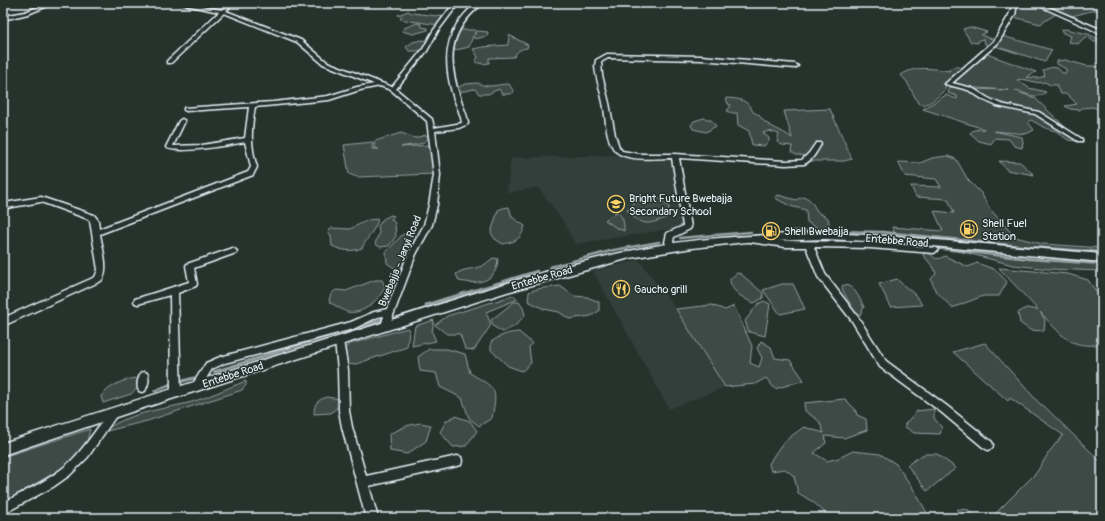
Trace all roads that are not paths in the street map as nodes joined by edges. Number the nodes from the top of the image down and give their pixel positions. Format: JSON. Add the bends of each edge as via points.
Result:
{"nodes":[{"id":1,"x":53,"y":3,"type":"edge"},
{"id":2,"x":178,"y":3,"type":"edge"},
{"id":3,"x":232,"y":3,"type":"edge"},
{"id":4,"x":457,"y":3,"type":"edge"},
{"id":5,"x":1015,"y":3,"type":"edge"},
{"id":6,"x":1035,"y":3,"type":"edge"},
{"id":7,"x":479,"y":5,"type":"dead end"},
{"id":8,"x":222,"y":11,"type":"junction"},
{"id":9,"x":3,"y":18,"type":"edge"},
{"id":10,"x":1102,"y":32,"type":"edge"},
{"id":11,"x":169,"y":62,"type":"dead end"},
{"id":12,"x":795,"y":66,"type":"dead end"},
{"id":13,"x":383,"y":84,"type":"junction"},
{"id":14,"x":393,"y":89,"type":"junction"},
{"id":15,"x":252,"y":106,"type":"junction"},
{"id":16,"x":186,"y":109,"type":"dead end"},
{"id":17,"x":182,"y":122,"type":"dead end"},
{"id":18,"x":431,"y":130,"type":"junction"},
{"id":19,"x":247,"y":140,"type":"junction"},
{"id":20,"x":1080,"y":140,"type":"dead end"},
{"id":21,"x":818,"y":144,"type":"dead end"},
{"id":22,"x":675,"y":156,"type":"junction"},
{"id":23,"x":7,"y":205,"type":"dead end"},
{"id":24,"x":96,"y":233,"type":"junction"},
{"id":25,"x":746,"y":239,"type":"junction"},
{"id":26,"x":809,"y":245,"type":"junction"},
{"id":27,"x":672,"y":247,"type":"junction"},
{"id":28,"x":934,"y":250,"type":"dead end"},
{"id":29,"x":232,"y":251,"type":"dead end"},
{"id":30,"x":1102,"y":258,"type":"edge"},
{"id":31,"x":174,"y":291,"type":"junction"},
{"id":32,"x":138,"y":301,"type":"dead end"},
{"id":33,"x":391,"y":312,"type":"junction"},
{"id":34,"x":3,"y":322,"type":"edge"},
{"id":35,"x":385,"y":326,"type":"junction"},
{"id":36,"x":339,"y":341,"type":"junction"},
{"id":37,"x":144,"y":376,"type":"dead end"},
{"id":38,"x":196,"y":387,"type":"junction"},
{"id":39,"x":142,"y":388,"type":"dead end"},
{"id":40,"x":176,"y":393,"type":"junction"},
{"id":41,"x":113,"y":413,"type":"junction"},
{"id":42,"x":988,"y":445,"type":"dead end"},
{"id":43,"x":3,"y":449,"type":"edge"},
{"id":44,"x":457,"y":461,"type":"dead end"},
{"id":45,"x":363,"y":482,"type":"junction"},
{"id":46,"x":3,"y":509,"type":"edge"},
{"id":47,"x":372,"y":518,"type":"edge"}],
"edges":[{"from":1,"to":9,"type":"street"},
{"from":2,"to":8,"type":"street","name":"Bwebajja - Janyi Road"},
{"from":3,"to":8,"type":"street"},
{"from":4,"to":14,"type":"street","via":[[425,50]]},
{"from":5,"to":20,"type":"street","via":[[1012,15],[996,42],[948,84],[970,89],[999,105],[1037,113]]},
{"from":6,"to":10,"type":"street"},
{"from":7,"to":18,"type":"street","via":[[461,22],[452,40],[449,54],[451,78],[465,124]]},
{"from":8,"to":11,"type":"street"},
{"from":8,"to":13,"type":"street","name":"Bwebajja - Janyi Road","via":[[298,41],[325,63]]},
{"from":12,"to":22,"type":"street","via":[[695,58],[601,58],[597,70],[617,150],[634,156]]},
{"from":13,"to":14,"type":"street","name":"Bwebajja - Janyi Road"},
{"from":13,"to":15,"type":"street","via":[[359,88],[329,98]]},
{"from":14,"to":18,"type":"street","name":"Bwebajja - Janyi Road","via":[[427,116]]},
{"from":15,"to":16,"type":"street"},
{"from":15,"to":19,"type":"street"},
{"from":17,"to":19,"type":"street","via":[[170,144],[171,148],[202,148]]},
{"from":18,"to":33,"type":"street","name":"Bwebajja - Janyi Road","via":[[437,175],[433,205],[428,225],[412,254]]},
{"from":19,"to":24,"type":"street","via":[[254,167],[251,173]]},
{"from":21,"to":22,"type":"street","via":[[804,162]]},
{"from":22,"to":27,"type":"street","via":[[688,223],[685,229],[670,235],[669,242]]},
{"from":23,"to":24,"type":"street","via":[[35,199],[46,200],[91,217]]},
{"from":24,"to":34,"type":"street","via":[[102,270],[100,277]]},
{"from":25,"to":26,"type":"street"},
{"from":25,"to":27,"type":"main road","name":"Entebbe Road"},
{"from":25,"to":30,"type":"main road","name":"Entebbe Road","via":[[825,236],[870,238]]},
{"from":26,"to":28,"type":"street","via":[[870,245]]},
{"from":26,"to":42,"type":"street","via":[[821,275],[855,319],[883,364]]},
{"from":27,"to":35,"type":"main road","name":"Entebbe Road","via":[[572,268]]},
{"from":29,"to":31,"type":"street","via":[[190,266],[193,284]]},
{"from":31,"to":32,"type":"street"},
{"from":31,"to":40,"type":"street"},
{"from":33,"to":35,"type":"street","name":"Bwebajja - Janyi Road"},
{"from":33,"to":38,"type":"street","via":[[377,314],[353,325],[222,360],[209,366]]},
{"from":35,"to":36,"type":"main road","name":"Entebbe Road"},
{"from":36,"to":38,"type":"main road","name":"Entebbe Road"},
{"from":36,"to":45,"type":"street","via":[[344,411]]},
{"from":37,"to":39,"type":"street"},
{"from":38,"to":40,"type":"main road","name":"Entebbe Road"},
{"from":40,"to":41,"type":"main road","name":"Entebbe Road"},
{"from":41,"to":43,"type":"main road","name":"Entebbe Road"},
{"from":41,"to":46,"type":"street","via":[[74,465]]},
{"from":44,"to":45,"type":"street"},
{"from":45,"to":47,"type":"street"}]}
